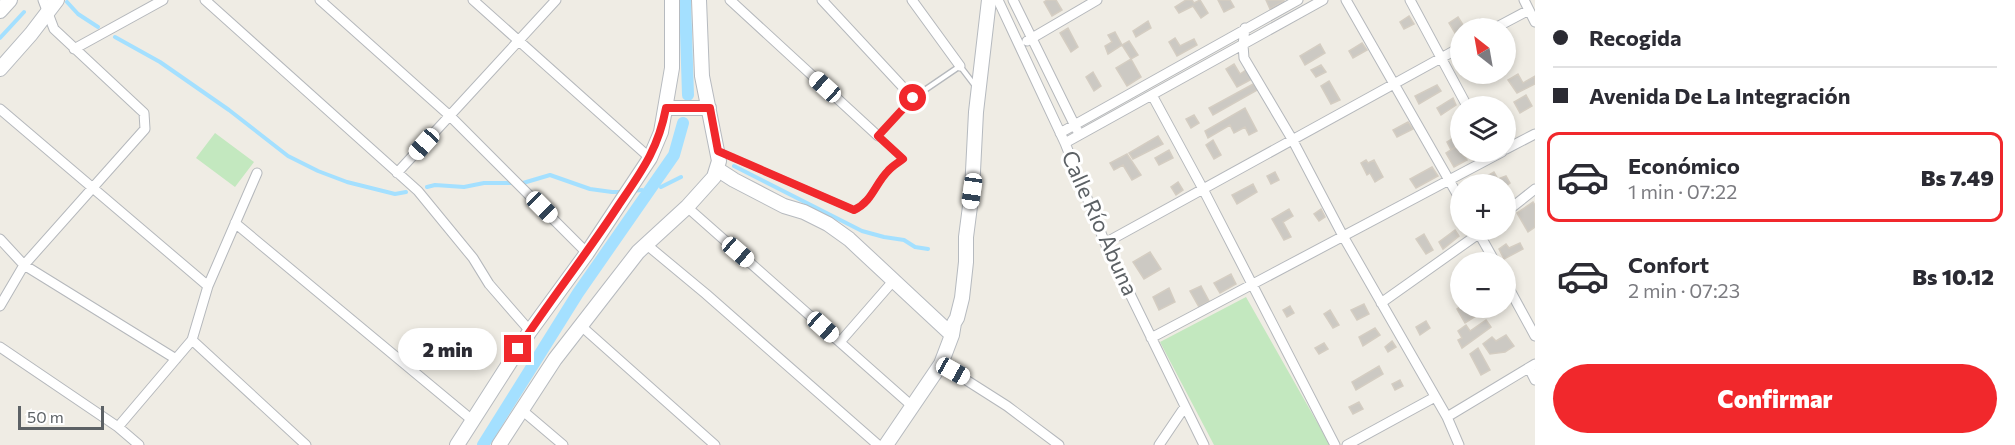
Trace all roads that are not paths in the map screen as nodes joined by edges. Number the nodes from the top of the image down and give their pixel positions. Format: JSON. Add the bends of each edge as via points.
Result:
{"nodes":[{"id":1,"x":10,"y":0,"type":"edge"},
{"id":2,"x":163,"y":0,"type":"edge"},
{"id":3,"x":205,"y":0,"type":"edge"},
{"id":4,"x":320,"y":0,"type":"edge"},
{"id":5,"x":474,"y":0,"type":"edge"},
{"id":6,"x":556,"y":0,"type":"edge"},
{"id":7,"x":672,"y":0,"type":"edge"},
{"id":8,"x":699,"y":0,"type":"edge"},
{"id":9,"x":730,"y":0,"type":"edge"},
{"id":10,"x":822,"y":0,"type":"edge"},
{"id":11,"x":912,"y":0,"type":"edge"},
{"id":12,"x":989,"y":0,"type":"edge"},
{"id":13,"x":998,"y":0,"type":"edge"},
{"id":14,"x":1013,"y":0,"type":"edge"},
{"id":15,"x":1097,"y":0,"type":"edge"},
{"id":16,"x":1298,"y":0,"type":"edge"},
{"id":17,"x":1323,"y":0,"type":"edge"},
{"id":18,"x":1346,"y":0,"type":"edge"},
{"id":19,"x":1410,"y":0,"type":"edge"},
{"id":20,"x":1524,"y":0,"type":"edge"},
{"id":21,"x":50,"y":4,"type":"edge"},
{"id":22,"x":1529,"y":10,"type":"junction"},
{"id":23,"x":0,"y":11,"type":"edge"},
{"id":24,"x":1514,"y":18,"type":"edge"},
{"id":25,"x":1535,"y":21,"type":"edge"},
{"id":26,"x":1245,"y":28,"type":"junction"},
{"id":27,"x":1031,"y":38,"type":"junction"},
{"id":28,"x":520,"y":41,"type":"junction"},
{"id":29,"x":1020,"y":45,"type":"junction"},
{"id":30,"x":1243,"y":45,"type":"junction"},
{"id":31,"x":74,"y":49,"type":"junction"},
{"id":32,"x":1450,"y":52,"type":"edge"},
{"id":33,"x":1441,"y":57,"type":"junction"},
{"id":34,"x":960,"y":66,"type":"junction"},
{"id":35,"x":0,"y":69,"type":"edge"},
{"id":36,"x":1394,"y":82,"type":"junction"},
{"id":37,"x":979,"y":90,"type":"junction"},
{"id":38,"x":1152,"y":95,"type":"junction"},
{"id":39,"x":1462,"y":96,"type":"edge"},
{"id":40,"x":913,"y":98,"type":"junction"},
{"id":41,"x":666,"y":108,"type":"junction"},
{"id":42,"x":710,"y":108,"type":"junction"},
{"id":43,"x":0,"y":109,"type":"edge"},
{"id":44,"x":450,"y":116,"type":"junction"},
{"id":45,"x":1075,"y":125,"type":"junction"},
{"id":46,"x":1060,"y":133,"type":"junction"},
{"id":47,"x":1535,"y":134,"type":"edge"},
{"id":48,"x":1080,"y":135,"type":"junction"},
{"id":49,"x":878,"y":136,"type":"junction"},
{"id":50,"x":1292,"y":139,"type":"junction"},
{"id":51,"x":1065,"y":143,"type":"junction"},
{"id":52,"x":1516,"y":144,"type":"edge"},
{"id":53,"x":718,"y":151,"type":"junction"},
{"id":54,"x":650,"y":158,"type":"junction"},
{"id":55,"x":1480,"y":162,"type":"edge"},
{"id":56,"x":717,"y":169,"type":"junction"},
{"id":57,"x":257,"y":172,"type":"dead end"},
{"id":58,"x":398,"y":173,"type":"junction"},
{"id":59,"x":1449,"y":179,"type":"junction"},
{"id":60,"x":94,"y":188,"type":"junction"},
{"id":61,"x":1203,"y":189,"type":"junction"},
{"id":62,"x":1535,"y":189,"type":"edge"},
{"id":63,"x":1516,"y":204,"type":"edge"},
{"id":64,"x":687,"y":207,"type":"junction"},
{"id":65,"x":236,"y":223,"type":"junction"},
{"id":66,"x":1343,"y":236,"type":"junction"},
{"id":67,"x":0,"y":239,"type":"edge"},
{"id":68,"x":1468,"y":240,"type":"edge"},
{"id":69,"x":1105,"y":243,"type":"junction"},
{"id":70,"x":647,"y":245,"type":"junction"},
{"id":71,"x":588,"y":253,"type":"junction"},
{"id":72,"x":24,"y":265,"type":"junction"},
{"id":73,"x":894,"y":280,"type":"junction"},
{"id":74,"x":1252,"y":284,"type":"junction"},
{"id":75,"x":208,"y":286,"type":"junction"},
{"id":76,"x":1516,"y":301,"type":"edge"},
{"id":77,"x":1381,"y":303,"type":"junction"},
{"id":78,"x":0,"y":306,"type":"edge"},
{"id":79,"x":580,"y":325,"type":"junction"},
{"id":80,"x":530,"y":331,"type":"junction"},
{"id":81,"x":952,"y":335,"type":"junction"},
{"id":82,"x":1535,"y":336,"type":"edge"},
{"id":83,"x":1151,"y":338,"type":"junction"},
{"id":84,"x":192,"y":340,"type":"junction"},
{"id":85,"x":840,"y":342,"type":"junction"},
{"id":86,"x":0,"y":347,"type":"edge"},
{"id":87,"x":176,"y":359,"type":"junction"},
{"id":88,"x":941,"y":364,"type":"junction"},
{"id":89,"x":1532,"y":366,"type":"edge"},
{"id":90,"x":1535,"y":380,"type":"edge"},
{"id":91,"x":1435,"y":397,"type":"junction"},
{"id":92,"x":912,"y":406,"type":"junction"},
{"id":93,"x":1184,"y":408,"type":"junction"},
{"id":94,"x":523,"y":411,"type":"junction"},
{"id":95,"x":1447,"y":417,"type":"junction"},
{"id":96,"x":472,"y":420,"type":"junction"},
{"id":97,"x":118,"y":427,"type":"junction"},
{"id":98,"x":139,"y":445,"type":"edge"},
{"id":99,"x":306,"y":445,"type":"edge"},
{"id":100,"x":457,"y":445,"type":"edge"},
{"id":101,"x":499,"y":445,"type":"edge"},
{"id":102,"x":563,"y":445,"type":"edge"},
{"id":103,"x":715,"y":445,"type":"edge"},
{"id":104,"x":878,"y":445,"type":"edge"},
{"id":105,"x":886,"y":445,"type":"edge"},
{"id":106,"x":1059,"y":445,"type":"edge"},
{"id":107,"x":1159,"y":445,"type":"edge"},
{"id":108,"x":1204,"y":445,"type":"edge"},
{"id":109,"x":1335,"y":445,"type":"edge"},
{"id":110,"x":1347,"y":445,"type":"edge"},
{"id":111,"x":1459,"y":445,"type":"edge"}],
"edges":[{"from":1,"to":23,"type":"main road"},
{"from":2,"to":31,"type":"street"},
{"from":3,"to":58,"type":"street"},
{"from":4,"to":44,"type":"street"},
{"from":5,"to":28,"type":"street"},
{"from":6,"to":28,"type":"street"},
{"from":7,"to":41,"type":"main road","via":[[672,68]]},
{"from":8,"to":42,"type":"main road","via":[[702,76]]},
{"from":9,"to":49,"type":"street"},
{"from":10,"to":40,"type":"street"},
{"from":11,"to":34,"type":"street"},
{"from":12,"to":37,"type":"main road"},
{"from":13,"to":29,"type":"street","name":"Calle Río Abuna"},
{"from":14,"to":27,"type":"street"},
{"from":15,"to":27,"type":"street"},
{"from":16,"to":26,"type":"street"},
{"from":17,"to":30,"type":"street"},
{"from":18,"to":36,"type":"street"},
{"from":19,"to":33,"type":"street"},
{"from":20,"to":22,"type":"street"},
{"from":21,"to":31,"type":"street","via":[[54,29]]},
{"from":21,"to":35,"type":"main road","via":[[31,34]]},
{"from":22,"to":24,"type":"street"},
{"from":22,"to":25,"type":"street"},
{"from":26,"to":30,"type":"street"},
{"from":26,"to":45,"type":"street"},
{"from":27,"to":29,"type":"street"},
{"from":27,"to":45,"type":"street"},
{"from":28,"to":44,"type":"street"},
{"from":28,"to":54,"type":"street"},
{"from":29,"to":46,"type":"street","name":"Calle Río Abuna"},
{"from":30,"to":38,"type":"street"},
{"from":30,"to":50,"type":"street","via":[[1244,58]]},
{"from":31,"to":60,"type":"street","via":[[144,113],[145,129]]},
{"from":32,"to":33,"type":"street"},
{"from":33,"to":36,"type":"street"},
{"from":33,"to":39,"type":"street"},
{"from":34,"to":37,"type":"lane"},
{"from":34,"to":40,"type":"lane"},
{"from":36,"to":50,"type":"street"},
{"from":36,"to":59,"type":"street"},
{"from":37,"to":81,"type":"main road","via":[[966,262]]},
{"from":38,"to":48,"type":"street"},
{"from":38,"to":61,"type":"street"},
{"from":40,"to":49,"type":"lane"},
{"from":41,"to":42,"type":"main road"},
{"from":41,"to":54,"type":"main road"},
{"from":42,"to":53,"type":"main road"},
{"from":43,"to":60,"type":"street"},
{"from":44,"to":58,"type":"street"},
{"from":44,"to":71,"type":"street"},
{"from":45,"to":46,"type":"street"},
{"from":45,"to":48,"type":"street"},
{"from":46,"to":51,"type":"street","name":"Calle Río Abuna"},
{"from":47,"to":52,"type":"street"},
{"from":48,"to":51,"type":"street"},
{"from":49,"to":53,"type":"lane","via":[[903,159],[889,169],[869,199],[854,210]]},
{"from":50,"to":61,"type":"street"},
{"from":50,"to":66,"type":"street"},
{"from":51,"to":69,"type":"street","name":"Calle Río Abuna"},
{"from":53,"to":56,"type":"main road"},
{"from":54,"to":71,"type":"main road"},
{"from":55,"to":59,"type":"street"},
{"from":56,"to":64,"type":"main road"},
{"from":56,"to":73,"type":"main road","via":[[784,206],[828,224]]},
{"from":57,"to":65,"type":"street"},
{"from":58,"to":80,"type":"street","via":[[441,217],[489,285]]},
{"from":59,"to":66,"type":"street"},
{"from":60,"to":72,"type":"street"},
{"from":60,"to":75,"type":"street"},
{"from":61,"to":69,"type":"street"},
{"from":61,"to":74,"type":"street"},
{"from":62,"to":63,"type":"street"},
{"from":64,"to":70,"type":"main road"},
{"from":64,"to":85,"type":"street"},
{"from":65,"to":75,"type":"street"},
{"from":65,"to":96,"type":"street"},
{"from":66,"to":74,"type":"street"},
{"from":66,"to":77,"type":"street"},
{"from":67,"to":72,"type":"street"},
{"from":68,"to":77,"type":"street"},
{"from":69,"to":83,"type":"street","name":"Calle Río Abuna"},
{"from":70,"to":79,"type":"main road"},
{"from":70,"to":104,"type":"street"},
{"from":71,"to":80,"type":"main road"},
{"from":72,"to":78,"type":"street"},
{"from":72,"to":87,"type":"street"},
{"from":73,"to":81,"type":"main road"},
{"from":73,"to":85,"type":"street"},
{"from":74,"to":83,"type":"street"},
{"from":74,"to":109,"type":"street"},
{"from":75,"to":84,"type":"street"},
{"from":76,"to":82,"type":"street"},
{"from":77,"to":91,"type":"street"},
{"from":79,"to":94,"type":"main road"},
{"from":79,"to":103,"type":"street"},
{"from":80,"to":96,"type":"main road"},
{"from":81,"to":88,"type":"main road"},
{"from":83,"to":93,"type":"street","name":"Calle Río Abuna"},
{"from":84,"to":87,"type":"street"},
{"from":84,"to":99,"type":"street"},
{"from":85,"to":92,"type":"street"},
{"from":86,"to":97,"type":"street"},
{"from":87,"to":97,"type":"street"},
{"from":88,"to":92,"type":"main road"},
{"from":88,"to":106,"type":"street"},
{"from":89,"to":90,"type":"street"},
{"from":89,"to":95,"type":"street"},
{"from":91,"to":95,"type":"street"},
{"from":91,"to":110,"type":"street"},
{"from":92,"to":105,"type":"main road"},
{"from":93,"to":107,"type":"street"},
{"from":93,"to":108,"type":"street","name":"Calle Río Abuna"},
{"from":94,"to":101,"type":"main road"},
{"from":94,"to":102,"type":"street"},
{"from":95,"to":111,"type":"street"},
{"from":96,"to":100,"type":"main road"},
{"from":97,"to":98,"type":"street"}]}
